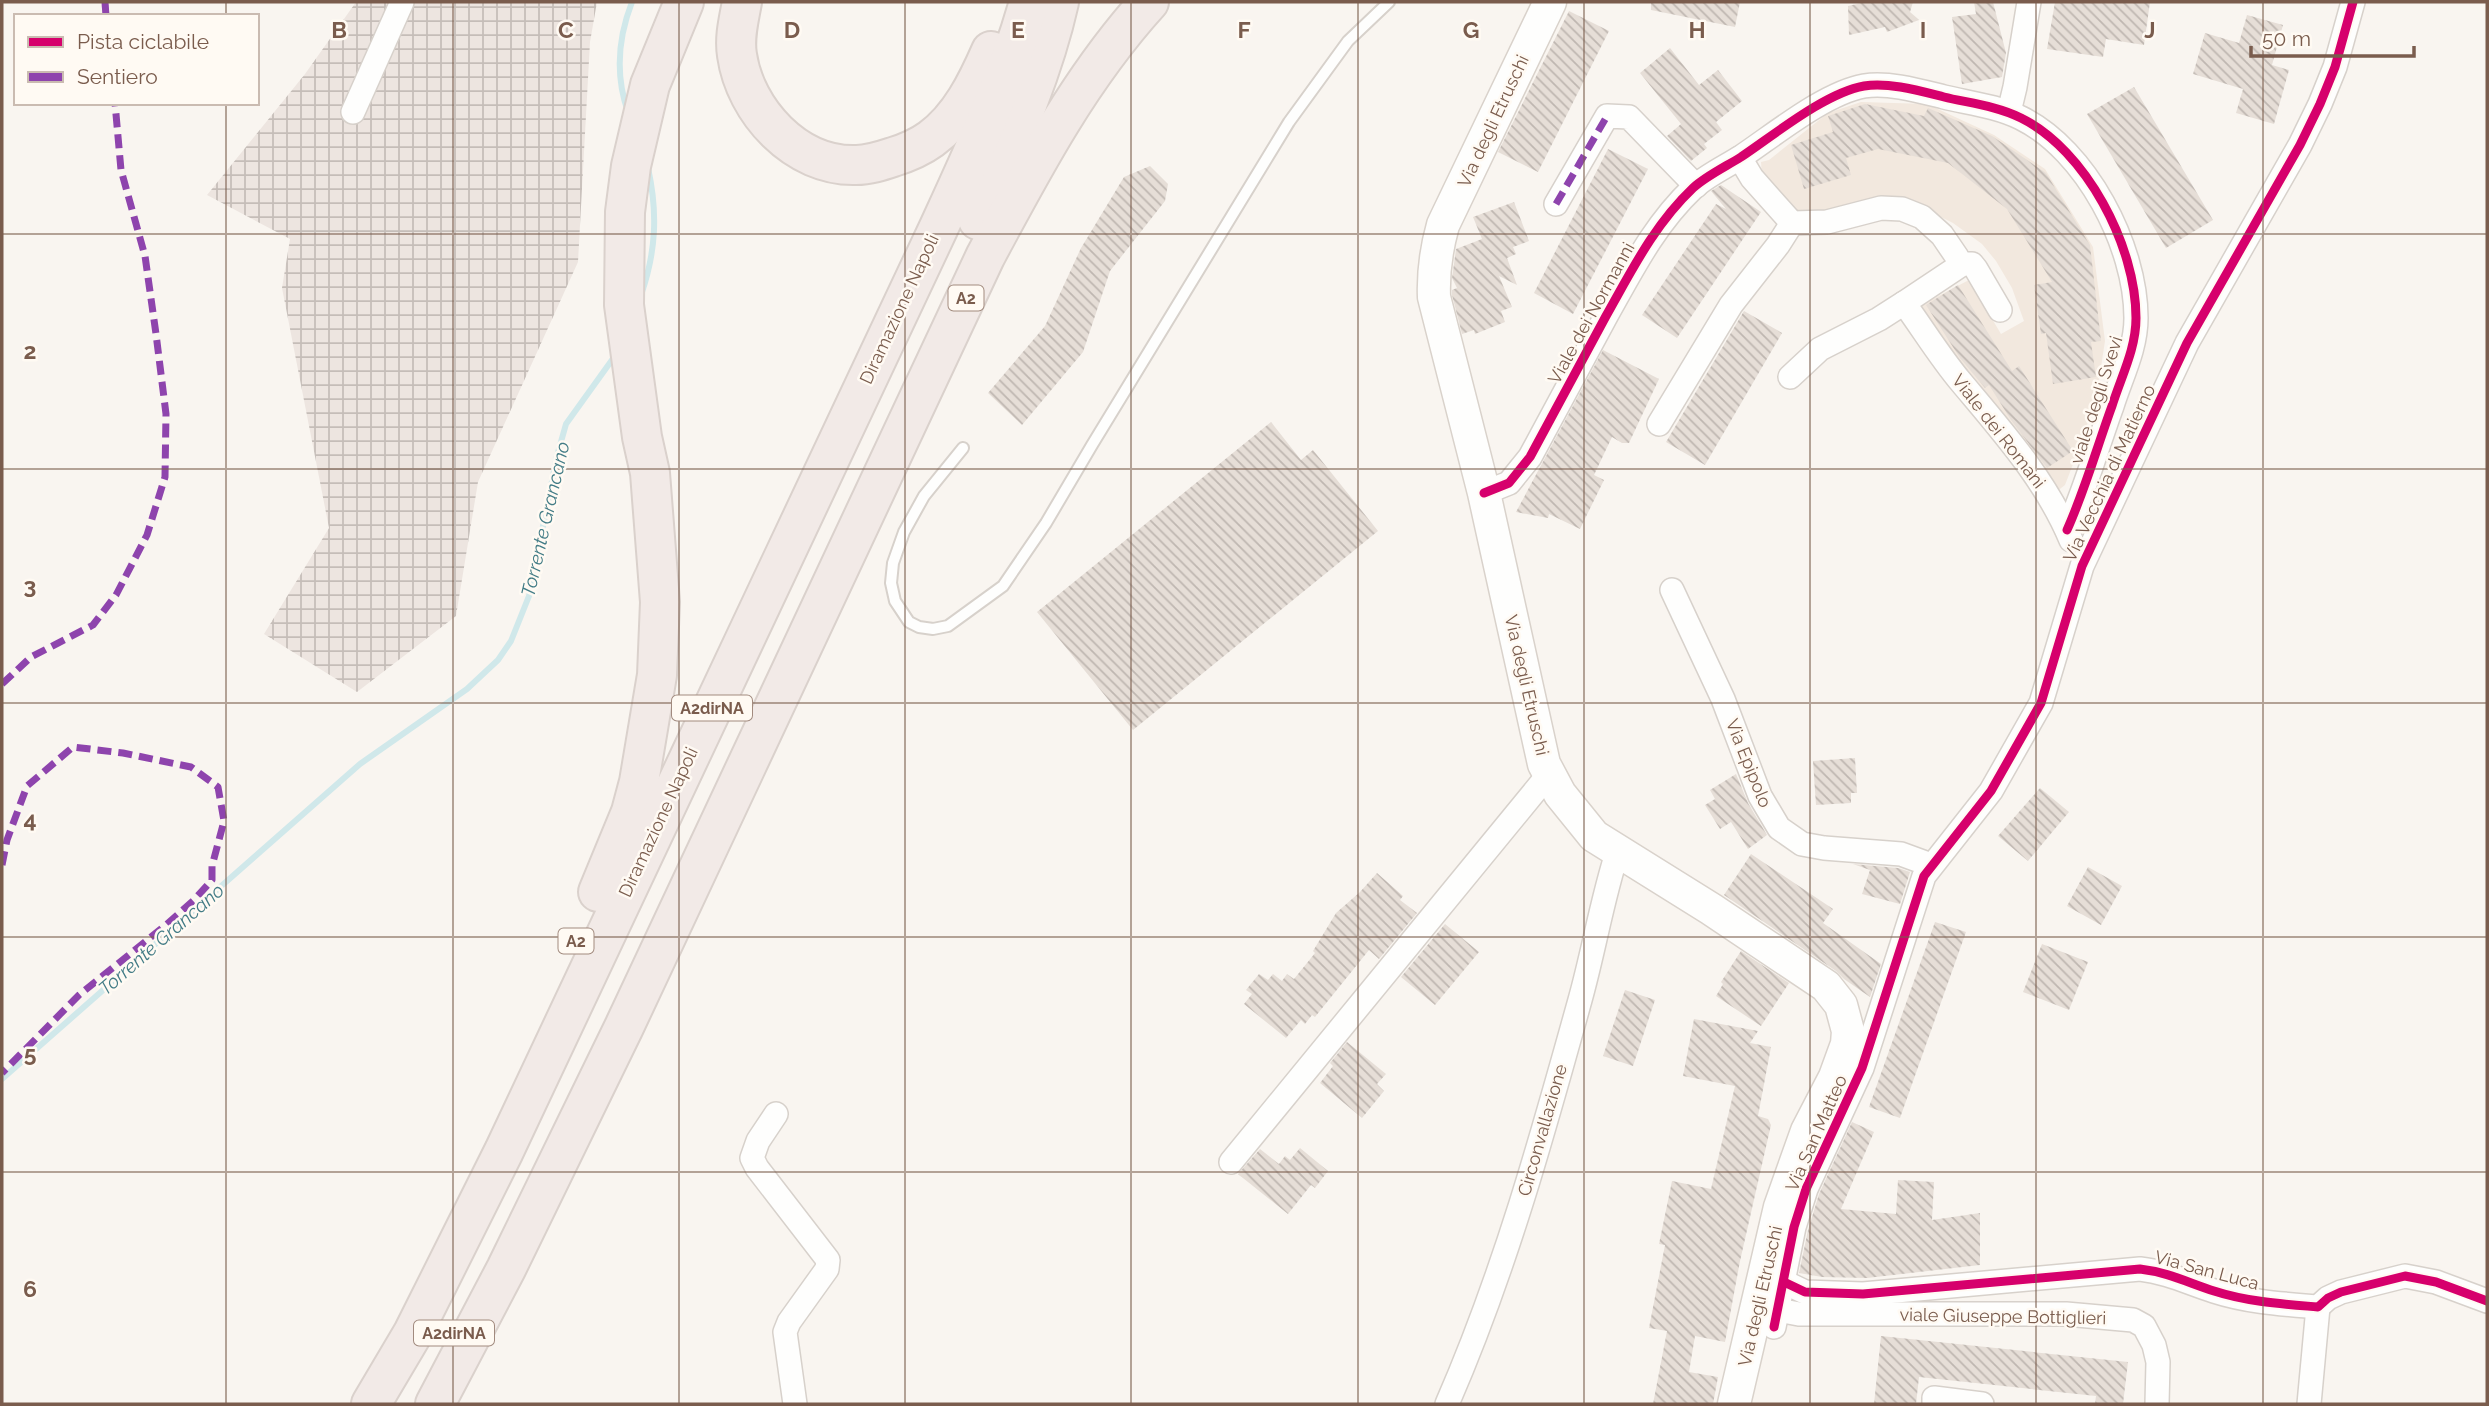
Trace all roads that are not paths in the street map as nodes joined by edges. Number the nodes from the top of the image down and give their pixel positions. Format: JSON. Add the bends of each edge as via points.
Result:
{"nodes":[{"id":1,"x":402,"y":2,"type":"edge"},
{"id":2,"x":684,"y":2,"type":"edge"},
{"id":3,"x":1010,"y":2,"type":"edge"},
{"id":4,"x":1029,"y":2,"type":"edge"},
{"id":5,"x":1059,"y":2,"type":"edge"},
{"id":6,"x":1149,"y":2,"type":"edge"},
{"id":7,"x":1390,"y":2,"type":"edge"},
{"id":8,"x":1549,"y":2,"type":"edge"},
{"id":9,"x":2029,"y":2,"type":"edge"},
{"id":10,"x":2353,"y":2,"type":"edge"},
{"id":11,"x":739,"y":16,"type":"edge"},
{"id":12,"x":354,"y":112,"type":"dead end"},
{"id":13,"x":2009,"y":112,"type":"junction"},
{"id":14,"x":1740,"y":158,"type":"junction"},
{"id":15,"x":1696,"y":186,"type":"junction"},
{"id":16,"x":1556,"y":204,"type":"dead end"},
{"id":17,"x":1792,"y":223,"type":"junction"},
{"id":18,"x":1959,"y":264,"type":"junction"},
{"id":19,"x":1904,"y":303,"type":"junction"},
{"id":20,"x":2000,"y":310,"type":"dead end"},
{"id":21,"x":1790,"y":377,"type":"dead end"},
{"id":22,"x":1659,"y":424,"type":"dead end"},
{"id":23,"x":963,"y":448,"type":"dead end"},
{"id":24,"x":1484,"y":493,"type":"junction"},
{"id":25,"x":2067,"y":530,"type":"junction"},
{"id":26,"x":2082,"y":566,"type":"junction"},
{"id":27,"x":1672,"y":590,"type":"dead end"},
{"id":28,"x":1547,"y":769,"type":"junction"},
{"id":29,"x":1618,"y":850,"type":"junction"},
{"id":30,"x":1931,"y":865,"type":"junction"},
{"id":31,"x":1860,"y":1033,"type":"junction"},
{"id":32,"x":1302,"y":1052,"type":"dead end"},
{"id":33,"x":776,"y":1114,"type":"dead end"},
{"id":34,"x":1231,"y":1162,"type":"dead end"},
{"id":35,"x":1784,"y":1282,"type":"junction"},
{"id":36,"x":2487,"y":1301,"type":"edge"},
{"id":37,"x":2318,"y":1307,"type":"junction"},
{"id":38,"x":1776,"y":1319,"type":"joint"},
{"id":39,"x":343,"y":1404,"type":"edge"},
{"id":40,"x":371,"y":1404,"type":"edge"},
{"id":41,"x":416,"y":1404,"type":"edge"},
{"id":42,"x":435,"y":1404,"type":"edge"},
{"id":43,"x":795,"y":1404,"type":"edge"},
{"id":44,"x":1447,"y":1404,"type":"edge"},
{"id":45,"x":1734,"y":1404,"type":"edge"},
{"id":46,"x":1934,"y":1404,"type":"edge"},
{"id":47,"x":1982,"y":1404,"type":"edge"},
{"id":48,"x":2157,"y":1404,"type":"edge"},
{"id":49,"x":2309,"y":1404,"type":"edge"}],
"edges":[{"from":1,"to":12,"type":"street"},
{"from":2,"to":39,"type":"highway","number":"A2","via":[[650,85],[625,212],[624,305],[650,473],[660,601],[657,675],[639,782],[613,859],[572,951],[390,1325]]},
{"from":3,"to":11,"type":"highway","via":[[976,86],[950,121],[915,149],[858,166],[825,161],[771,127],[742,79],[736,52]]},
{"from":4,"to":40,"type":"highway","name":"Diramazione Napoli","number":"A2dirNA","via":[[984,130],[939,226],[509,1140],[413,1333]]},
{"from":5,"to":41,"type":"highway","name":"Diramazione Napoli","number":"A2dirNA","via":[[1014,140],[968,243],[607,1021],[492,1261]]},
{"from":6,"to":42,"type":"highway","number":"A2","via":[[1116,38],[1066,113],[985,257],[618,1039]]},
{"from":7,"to":23,"type":"lane","via":[[1348,41],[1289,122],[1046,523],[1003,586],[948,626],[919,627],[909,622],[895,601],[891,583],[894,564],[923,496]]},
{"from":8,"to":24,"type":"main road","name":"Via degli Etruschi","via":[[1443,225],[1433,271],[1434,297]]},
{"from":9,"to":13,"type":"street"},
{"from":10,"to":26,"type":"street","name":"Via Vecchia di Matierno","via":[[2320,104],[2187,343]]},
{"from":13,"to":14,"type":"street","name":"viale degli Svevi","via":[[1931,94],[1865,86],[1822,103]]},
{"from":13,"to":25,"type":"street","name":"viale degli Svevi","via":[[2045,132],[2085,174],[2114,227],[2131,280],[2136,319],[2130,358]]},
{"from":14,"to":15,"type":"street","name":"Viale dei Normanni"},
{"from":14,"to":17,"type":"street"},
{"from":15,"to":16,"type":"street","via":[[1629,117],[1607,116]]},
{"from":15,"to":24,"type":"street","name":"Viale dei Normanni","via":[[1655,230],[1530,457],[1508,483]]},
{"from":17,"to":18,"type":"street","via":[[1827,222],[1881,208],[1902,209],[1931,224]]},
{"from":17,"to":22,"type":"street","via":[[1731,305]]},
{"from":18,"to":19,"type":"street","via":[[1951,274]]},
{"from":18,"to":20,"type":"street","via":[[1972,264]]},
{"from":19,"to":21,"type":"street","via":[[1821,349]]},
{"from":19,"to":25,"type":"street","name":"Viale dei Romani","via":[[2049,495]]},
{"from":24,"to":28,"type":"main road","name":"Via degli Etruschi"},
{"from":25,"to":26,"type":"street","name":"Viale dei Romani"},
{"from":26,"to":30,"type":"street","name":"Via Vecchia di Matierno","via":[[2041,703],[1990,791]]},
{"from":27,"to":30,"type":"street","name":"Via Epipolo","via":[[1723,699],[1760,796],[1779,828],[1802,844],[1900,854]]},
{"from":28,"to":29,"type":"main road","name":"Via degli Etruschi","via":[[1578,818],[1594,836]]},
{"from":28,"to":32,"type":"street"},
{"from":28,"to":34,"type":"street"},
{"from":29,"to":31,"type":"main road","name":"Via degli Etruschi","via":[[1826,986]]},
{"from":29,"to":44,"type":"street","name":"Circonvallazione","via":[[1517,1216]]},
{"from":30,"to":31,"type":"street","name":"Via Vecchia di Matierno"},
{"from":31,"to":35,"type":"street","name":"Via San Matteo","via":[[1862,1068],[1806,1189]]},
{"from":31,"to":45,"type":"main road","name":"Via degli Etruschi","via":[[1847,1044],[1807,1131],[1780,1207]]},
{"from":33,"to":43,"type":"street","via":[[752,1158],[828,1260],[827,1269],[785,1332]]},
{"from":35,"to":37,"type":"street","name":"Via San Luca","via":[[1805,1292],[1863,1294],[2140,1269],[2160,1271],[2251,1301]]},
{"from":35,"to":38,"type":"street","name":"Via San Matteo"},
{"from":36,"to":37,"type":"street","via":[[2406,1276],[2341,1292]]},
{"from":37,"to":49,"type":"street"},
{"from":38,"to":48,"type":"street","name":"viale Giuseppe Bottiglieri","via":[[1799,1314],[2066,1314],[2133,1320],[2144,1326],[2154,1345]]},
{"from":46,"to":47,"type":"street","via":[[1934,1398]]}]}
